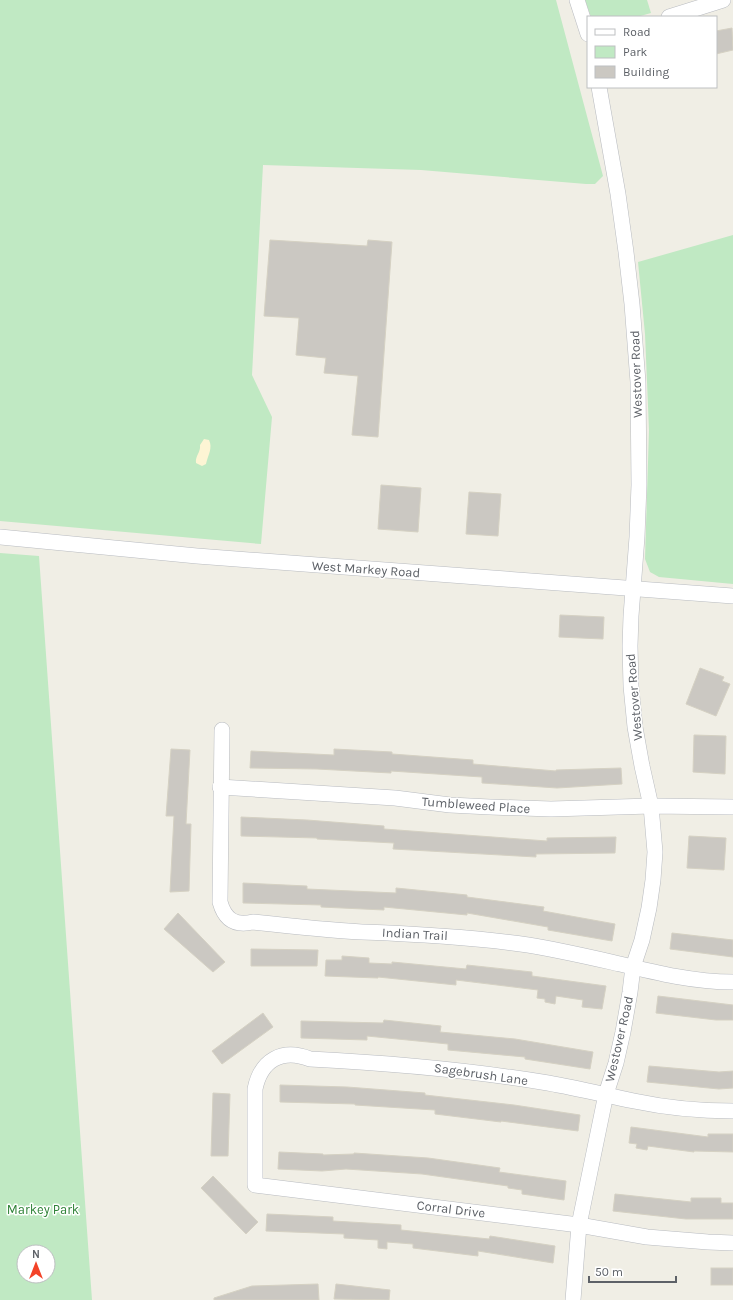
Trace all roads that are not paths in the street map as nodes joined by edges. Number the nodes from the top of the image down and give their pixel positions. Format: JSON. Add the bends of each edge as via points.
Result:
{"nodes":[{"id":1,"x":577,"y":0,"type":"edge"},
{"id":2,"x":723,"y":0,"type":"edge"},
{"id":3,"x":672,"y":16,"type":"edge"},
{"id":4,"x":587,"y":31,"type":"edge"},
{"id":5,"x":599,"y":88,"type":"edge"},
{"id":6,"x":0,"y":537,"type":"edge"},
{"id":7,"x":633,"y":589,"type":"junction"},
{"id":8,"x":733,"y":596,"type":"edge"},
{"id":9,"x":222,"y":730,"type":"dead end"},
{"id":10,"x":220,"y":787,"type":"junction"},
{"id":11,"x":652,"y":806,"type":"junction"},
{"id":12,"x":733,"y":807,"type":"edge"},
{"id":13,"x":632,"y":967,"type":"junction"},
{"id":14,"x":733,"y":982,"type":"edge"},
{"id":15,"x":606,"y":1094,"type":"junction"},
{"id":16,"x":255,"y":1098,"type":"joint"},
{"id":17,"x":733,"y":1111,"type":"edge"},
{"id":18,"x":579,"y":1226,"type":"junction"},
{"id":19,"x":733,"y":1243,"type":"edge"},
{"id":20,"x":573,"y":1300,"type":"edge"}],
"edges":[{"from":1,"to":4,"type":"street"},
{"from":2,"to":3,"type":"street"},
{"from":5,"to":7,"type":"street","name":"Westover Road","via":[[626,252],[638,382],[639,485]]},
{"from":6,"to":7,"type":"street","name":"West Markey Road","via":[[197,556]]},
{"from":7,"to":8,"type":"street","name":"West Markey Road"},
{"from":7,"to":11,"type":"street","name":"Westover Road","via":[[631,686],[637,740]]},
{"from":9,"to":10,"type":"street","name":"Indian Trail"},
{"from":10,"to":11,"type":"street","name":"Tumbleweed Place","via":[[395,798],[490,808]]},
{"from":10,"to":13,"type":"street","name":"Indian Trail","via":[[220,902],[222,911],[237,923],[253,922],[361,932],[475,938],[566,952]]},
{"from":11,"to":12,"type":"street","name":"Tumbleweed Place"},
{"from":11,"to":13,"type":"street","name":"Westover Road","via":[[653,880],[642,940]]},
{"from":13,"to":14,"type":"street","name":"Indian Trail","via":[[694,980]]},
{"from":13,"to":15,"type":"street","name":"Westover Road","via":[[624,1032]]},
{"from":15,"to":16,"type":"street","name":"Sagebrush Lane","via":[[473,1072],[382,1062],[310,1059],[290,1054],[279,1056],[263,1069],[257,1079]]},
{"from":15,"to":17,"type":"street","name":"Sagebrush Lane","via":[[669,1107]]},
{"from":15,"to":18,"type":"street","name":"Westover Road"},
{"from":16,"to":18,"type":"street","name":"Corral Drive","via":[[255,1185]]},
{"from":18,"to":19,"type":"street","name":"Corral Drive","via":[[647,1237]]},
{"from":18,"to":20,"type":"street","name":"Westover Road"}]}
